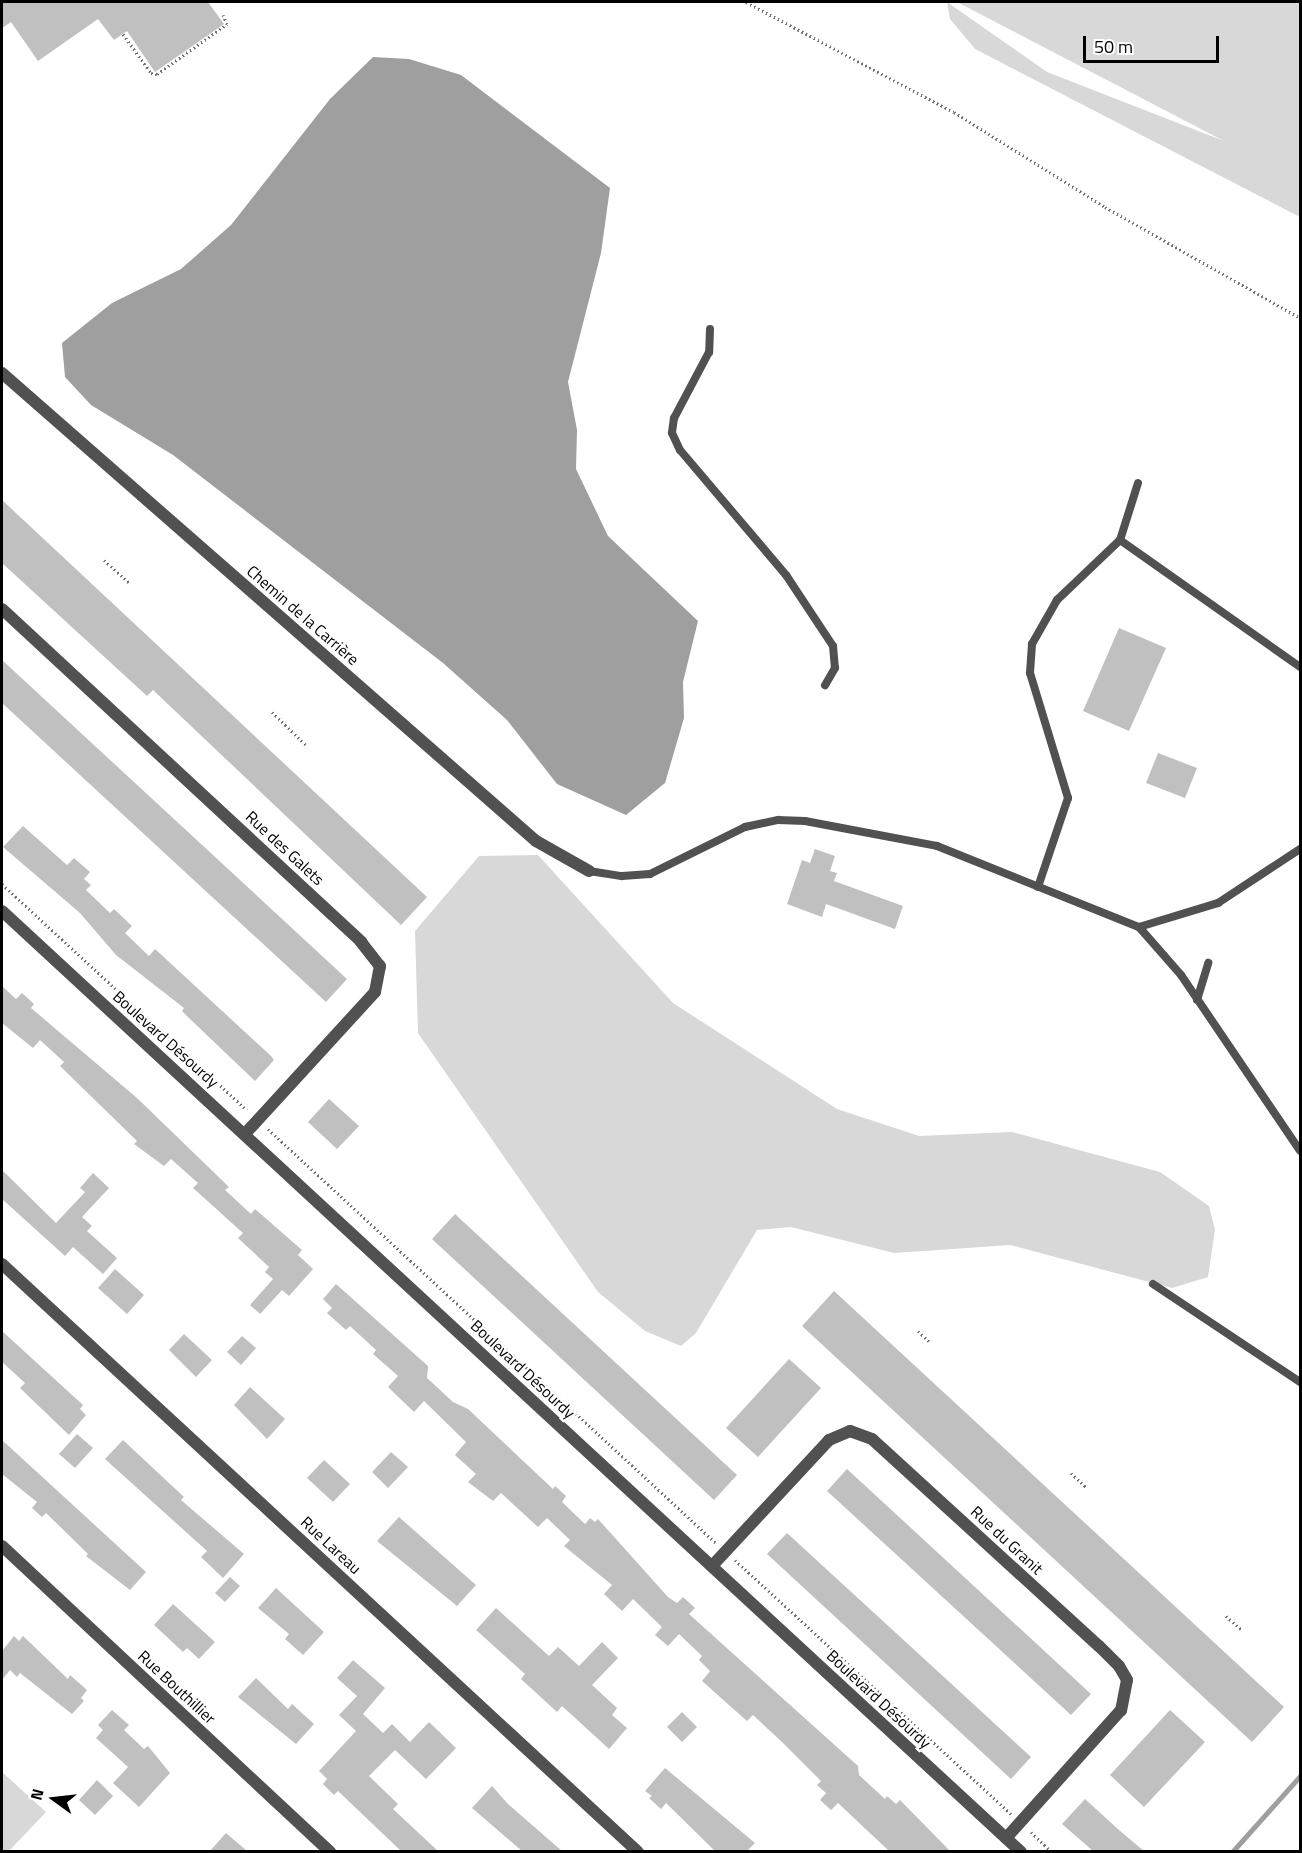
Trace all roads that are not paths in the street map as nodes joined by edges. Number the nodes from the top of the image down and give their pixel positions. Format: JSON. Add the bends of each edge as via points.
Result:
{"nodes":[{"id":1,"x":710,"y":329,"type":"dead end"},
{"id":2,"x":2,"y":373,"type":"edge"},
{"id":3,"x":1138,"y":483,"type":"dead end"},
{"id":4,"x":1119,"y":540,"type":"junction"},
{"id":5,"x":2,"y":609,"type":"edge"},
{"id":6,"x":1300,"y":667,"type":"edge"},
{"id":7,"x":825,"y":685,"type":"dead end"},
{"id":8,"x":1300,"y":849,"type":"edge"},
{"id":9,"x":590,"y":871,"type":"joint"},
{"id":10,"x":1038,"y":887,"type":"junction"},
{"id":11,"x":2,"y":911,"type":"edge"},
{"id":12,"x":1139,"y":927,"type":"junction"},
{"id":13,"x":1208,"y":963,"type":"dead end"},
{"id":14,"x":1197,"y":1000,"type":"junction"},
{"id":15,"x":245,"y":1134,"type":"junction"},
{"id":16,"x":1300,"y":1151,"type":"edge"},
{"id":17,"x":2,"y":1264,"type":"edge"},
{"id":18,"x":1153,"y":1284,"type":"dead end"},
{"id":19,"x":1300,"y":1382,"type":"edge"},
{"id":20,"x":2,"y":1546,"type":"edge"},
{"id":21,"x":712,"y":1566,"type":"junction"},
{"id":22,"x":1006,"y":1838,"type":"junction"},
{"id":23,"x":330,"y":1851,"type":"edge"},
{"id":24,"x":638,"y":1851,"type":"edge"},
{"id":25,"x":1021,"y":1851,"type":"edge"}],
"edges":[{"from":1,"to":7,"type":"lane","via":[[709,352],[675,418],[672,433],[680,450],[786,575],[833,646],[835,668]]},
{"from":2,"to":9,"type":"street","name":"Chemin de la Carrière","via":[[536,840]]},
{"from":3,"to":4,"type":"lane"},
{"from":4,"to":6,"type":"lane"},
{"from":4,"to":10,"type":"lane","via":[[1057,600],[1032,644],[1030,673],[1068,798]]},
{"from":5,"to":15,"type":"street","name":"Rue des Galets","via":[[353,934],[380,966],[375,992]]},
{"from":8,"to":12,"type":"lane","via":[[1218,903]]},
{"from":9,"to":10,"type":"lane","via":[[622,876],[651,874],[745,827],[778,820],[805,821],[937,846]]},
{"from":10,"to":12,"type":"lane"},
{"from":11,"to":15,"type":"street","name":"Boulevard Désourdy"},
{"from":12,"to":14,"type":"lane"},
{"from":13,"to":14,"type":"lane"},
{"from":14,"to":16,"type":"lane"},
{"from":15,"to":21,"type":"street","name":"Boulevard Désourdy"},
{"from":17,"to":24,"type":"street","name":"Rue Lareau"},
{"from":18,"to":19,"type":"lane"},
{"from":20,"to":23,"type":"street","name":"Rue Bouthillier"},
{"from":21,"to":22,"type":"street","name":"Boulevard Désourdy"},
{"from":21,"to":22,"type":"street","name":"Rue du Granit","via":[[829,1440],[850,1431],[872,1439],[1099,1646],[1127,1680],[1121,1710]]},
{"from":22,"to":25,"type":"street","name":"Boulevard Désourdy"}]}
